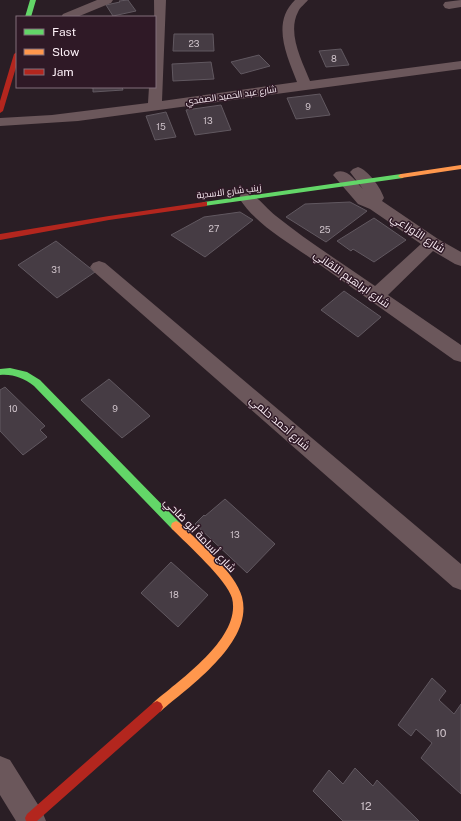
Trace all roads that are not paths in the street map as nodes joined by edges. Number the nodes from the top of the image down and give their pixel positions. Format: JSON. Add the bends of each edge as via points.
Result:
{"nodes":[{"id":1,"x":33,"y":0,"type":"edge"},
{"id":2,"x":107,"y":0,"type":"edge"},
{"id":3,"x":160,"y":0,"type":"edge"},
{"id":4,"x":302,"y":0,"type":"edge"},
{"id":5,"x":28,"y":16,"type":"edge"},
{"id":6,"x":69,"y":16,"type":"edge"},
{"id":7,"x":16,"y":57,"type":"edge"},
{"id":8,"x":461,"y":65,"type":"edge"},
{"id":9,"x":156,"y":85,"type":"edge"},
{"id":10,"x":305,"y":86,"type":"junction"},
{"id":11,"x":156,"y":88,"type":"edge"},
{"id":12,"x":155,"y":106,"type":"junction"},
{"id":13,"x":0,"y":111,"type":"edge"},
{"id":14,"x":0,"y":122,"type":"edge"},
{"id":15,"x":461,"y":159,"type":"edge"},
{"id":16,"x":461,"y":167,"type":"edge"},
{"id":17,"x":392,"y":168,"type":"dead end"},
{"id":18,"x":357,"y":177,"type":"junction"},
{"id":19,"x":246,"y":198,"type":"junction"},
{"id":20,"x":38,"y":221,"type":"dead end"},
{"id":21,"x":0,"y":237,"type":"edge"},
{"id":22,"x":432,"y":243,"type":"junction"},
{"id":23,"x":461,"y":260,"type":"edge"},
{"id":24,"x":99,"y":267,"type":"dead end"},
{"id":25,"x":375,"y":296,"type":"junction"},
{"id":26,"x":461,"y":355,"type":"edge"},
{"id":27,"x":0,"y":372,"type":"edge"},
{"id":28,"x":461,"y":578,"type":"edge"},
{"id":29,"x":0,"y":770,"type":"edge"},
{"id":30,"x":31,"y":819,"type":"edge"}],
"edges":[{"from":1,"to":5,"type":"street"},
{"from":2,"to":6,"type":"street"},
{"from":3,"to":9,"type":"street"},
{"from":4,"to":10,"type":"street","via":[[289,14],[287,23],[292,50]]},
{"from":7,"to":13,"type":"street"},
{"from":8,"to":10,"type":"street","name":"شارع عبد الحميد الصفدي"},
{"from":10,"to":12,"type":"street","name":"شارع عبد الحميد الصفدي"},
{"from":11,"to":12,"type":"street"},
{"from":12,"to":14,"type":"street","name":"شارع عبد الحميد الصفدي","via":[[77,118]]},
{"from":15,"to":17,"type":"street"},
{"from":16,"to":18,"type":"street","name":"زينب شارع الاسدية"},
{"from":18,"to":19,"type":"street","name":"زينب شارع الاسدية"},
{"from":18,"to":20,"type":"street","name":"زينب شارع الاسدية"},
{"from":18,"to":22,"type":"street","name":"شارع الأوزاعي","via":[[364,200]]},
{"from":19,"to":21,"type":"street","name":"زينب شارع الاسدية"},
{"from":19,"to":25,"type":"street","name":"شارع ابراهيم اللقاني","via":[[266,217]]},
{"from":22,"to":23,"type":"street","name":"شارع الأوزاعي"},
{"from":22,"to":25,"type":"street"},
{"from":24,"to":28,"type":"street","name":"شارع أحمد حلمي"},
{"from":25,"to":26,"type":"street","name":"شارع ابراهيم اللقاني"},
{"from":27,"to":30,"type":"street","name":"شارع أسامة أبو ضاحي","via":[[23,372],[47,392],[220,572],[230,584],[240,604],[235,628],[212,659]]},
{"from":29,"to":30,"type":"street"}]}
